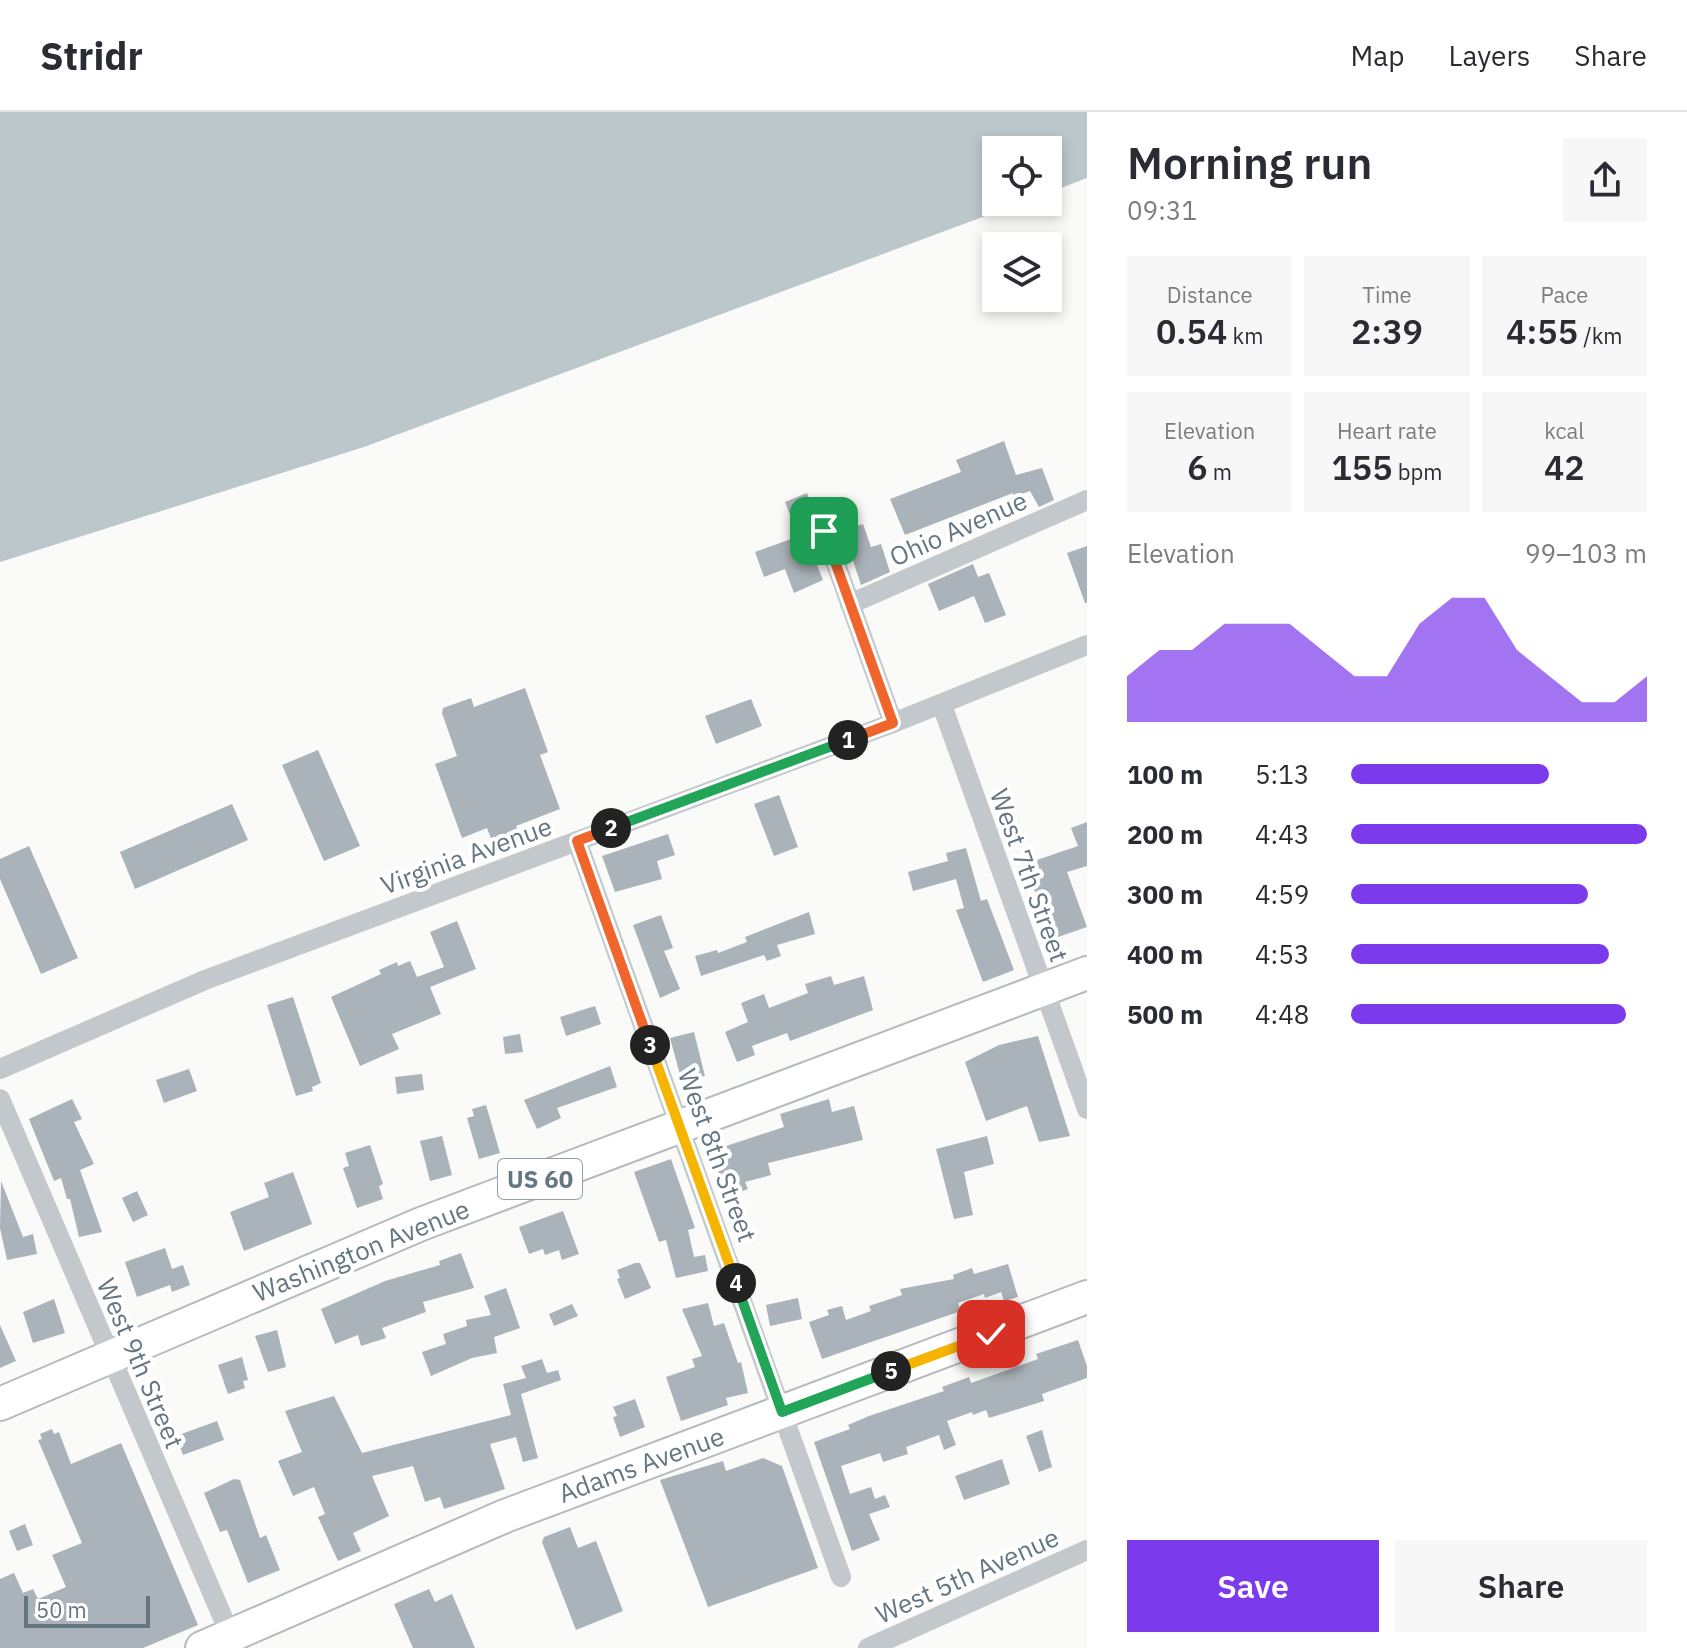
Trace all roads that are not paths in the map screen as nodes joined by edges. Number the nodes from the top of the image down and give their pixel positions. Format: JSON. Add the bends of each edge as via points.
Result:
{"nodes":[{"id":1,"x":1087,"y":500,"type":"edge"},
{"id":2,"x":817,"y":511,"type":"dead end"},
{"id":3,"x":850,"y":604,"type":"junction"},
{"id":4,"x":1087,"y":645,"type":"edge"},
{"id":5,"x":942,"y":705,"type":"junction"},
{"id":6,"x":893,"y":723,"type":"junction"},
{"id":7,"x":577,"y":841,"type":"junction"},
{"id":8,"x":1087,"y":973,"type":"edge"},
{"id":9,"x":1044,"y":989,"type":"junction"},
{"id":10,"x":0,"y":1069,"type":"edge"},
{"id":11,"x":0,"y":1099,"type":"edge"},
{"id":12,"x":1087,"y":1109,"type":"edge"},
{"id":13,"x":680,"y":1127,"type":"junction"},
{"id":14,"x":1087,"y":1297,"type":"edge"},
{"id":15,"x":109,"y":1356,"type":"junction"},
{"id":16,"x":0,"y":1404,"type":"edge"},
{"id":17,"x":782,"y":1412,"type":"junction"},
{"id":18,"x":1087,"y":1550,"type":"edge"},
{"id":19,"x":841,"y":1577,"type":"dead end"},
{"id":20,"x":223,"y":1644,"type":"edge"},
{"id":21,"x":868,"y":1648,"type":"edge"}],
"edges":[{"from":1,"to":3,"type":"street","name":"Ohio Avenue"},
{"from":2,"to":3,"type":"street"},
{"from":3,"to":6,"type":"street"},
{"from":4,"to":5,"type":"street","name":"Virginia Avenue"},
{"from":5,"to":6,"type":"street","name":"Virginia Avenue"},
{"from":5,"to":9,"type":"street","name":"West 7th Street"},
{"from":6,"to":7,"type":"street","name":"Virginia Avenue"},
{"from":7,"to":10,"type":"street","name":"Virginia Avenue","via":[[205,980]]},
{"from":7,"to":13,"type":"street","name":"West 8th Street"},
{"from":8,"to":9,"type":"main road","name":"Washington Avenue","number":"US 60"},
{"from":9,"to":12,"type":"street","name":"West 7th Street"},
{"from":9,"to":13,"type":"main road","name":"Washington Avenue","number":"US 60"},
{"from":11,"to":15,"type":"street","name":"West 9th Street"},
{"from":13,"to":15,"type":"main road","name":"Washington Avenue","number":"US 60","via":[[371,1244]]},
{"from":13,"to":17,"type":"street","name":"West 8th Street"},
{"from":14,"to":17,"type":"main road","name":"Adams Avenue"},
{"from":15,"to":16,"type":"main road","name":"Washington Avenue","number":"US 60"},
{"from":15,"to":20,"type":"street","name":"West 9th Street"},
{"from":17,"to":19,"type":"street","name":"West 8th Street"},
{"from":17,"to":20,"type":"main road","name":"Adams Avenue","via":[[505,1516]]},
{"from":18,"to":21,"type":"street","name":"West 5th Avenue"}]}
